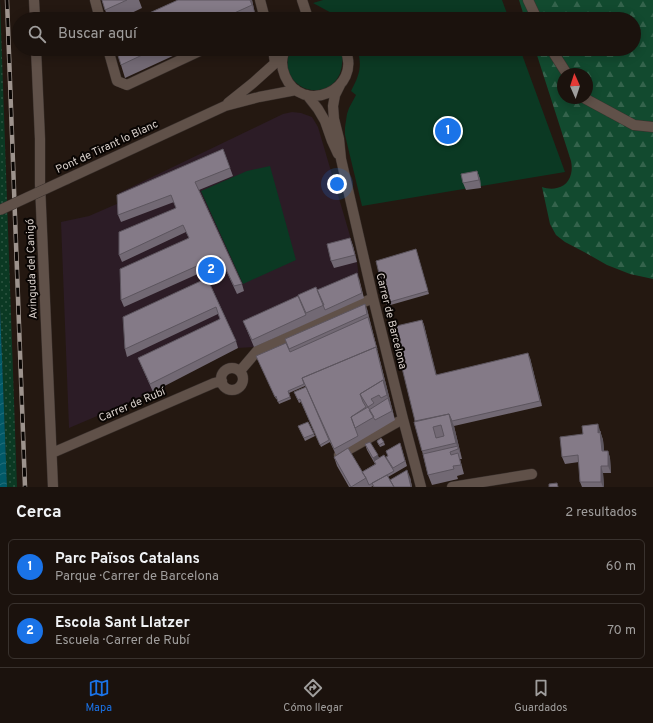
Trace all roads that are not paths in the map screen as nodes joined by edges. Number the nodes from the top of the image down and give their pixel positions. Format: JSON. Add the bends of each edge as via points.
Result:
{"nodes":[{"id":1,"x":34,"y":0,"type":"edge"},
{"id":2,"x":95,"y":0,"type":"edge"},
{"id":3,"x":260,"y":0,"type":"edge"},
{"id":4,"x":528,"y":0,"type":"edge"},
{"id":5,"x":304,"y":1,"type":"edge"},
{"id":6,"x":35,"y":12,"type":"edge"},
{"id":7,"x":98,"y":12,"type":"edge"},
{"id":8,"x":263,"y":12,"type":"edge"},
{"id":9,"x":306,"y":12,"type":"edge"},
{"id":10,"x":534,"y":12,"type":"edge"},
{"id":11,"x":36,"y":56,"type":"edge"},
{"id":12,"x":110,"y":56,"type":"edge"},
{"id":13,"x":189,"y":56,"type":"edge"},
{"id":14,"x":274,"y":56,"type":"edge"},
{"id":15,"x":281,"y":56,"type":"edge"},
{"id":16,"x":284,"y":56,"type":"edge"},
{"id":17,"x":348,"y":56,"type":"edge"},
{"id":18,"x":555,"y":56,"type":"edge"},
{"id":19,"x":275,"y":63,"type":"junction"},
{"id":20,"x":563,"y":68,"type":"edge"},
{"id":21,"x":340,"y":85,"type":"junction"},
{"id":22,"x":296,"y":90,"type":"junction"},
{"id":23,"x":307,"y":95,"type":"junction"},
{"id":24,"x":593,"y":103,"type":"edge"},
{"id":25,"x":225,"y":106,"type":"junction"},
{"id":26,"x":653,"y":127,"type":"edge"},
{"id":27,"x":341,"y":159,"type":"junction"},
{"id":28,"x":0,"y":210,"type":"edge"},
{"id":29,"x":373,"y":298,"type":"junction"},
{"id":30,"x":240,"y":371,"type":"junction"},
{"id":31,"x":222,"y":381,"type":"junction"},
{"id":32,"x":403,"y":419,"type":"junction"},
{"id":33,"x":52,"y":453,"type":"junction"},
{"id":34,"x":335,"y":457,"type":"edge"},
{"id":35,"x":532,"y":474,"type":"dead end"},
{"id":36,"x":53,"y":487,"type":"edge"},
{"id":37,"x":421,"y":487,"type":"edge"},
{"id":38,"x":452,"y":487,"type":"edge"}],
"edges":[{"from":1,"to":6,"type":"street"},
{"from":2,"to":7,"type":"street"},
{"from":3,"to":8,"type":"street"},
{"from":4,"to":10,"type":"street"},
{"from":5,"to":9,"type":"street"},
{"from":11,"to":33,"type":"street","name":"Avinguda del Canigó"},
{"from":12,"to":13,"type":"street","via":[[117,81],[127,85]]},
{"from":14,"to":19,"type":"street"},
{"from":15,"to":19,"type":"street"},
{"from":16,"to":22,"type":"street","via":[[284,75]]},
{"from":17,"to":21,"type":"street","name":"Carrer de Barcelona","via":[[346,76]]},
{"from":18,"to":20,"type":"street"},
{"from":19,"to":25,"type":"street"},
{"from":21,"to":23,"type":"street","via":[[325,95]]},
{"from":21,"to":27,"type":"street","name":"Carrer de Barcelona","via":[[333,106]]},
{"from":22,"to":23,"type":"street"},
{"from":22,"to":25,"type":"street"},
{"from":23,"to":27,"type":"street","name":"Carrer de Barcelona","via":[[325,121]]},
{"from":24,"to":26,"type":"street","via":[[634,125]]},
{"from":25,"to":28,"type":"street","name":"Pont de Tirant lo Blanc","bridge":true},
{"from":27,"to":29,"type":"street","name":"Carrer de Barcelona"},
{"from":29,"to":30,"type":"street","via":[[257,351]]},
{"from":29,"to":32,"type":"street","name":"Carrer de Barcelona"},
{"from":30,"to":31,"type":"street","via":[[232,368],[226,370],[222,375]]},
{"from":30,"to":31,"type":"street","via":[[243,380],[237,388],[227,388]]},
{"from":31,"to":33,"type":"street","name":"Carrer de Rubí"},
{"from":32,"to":34,"type":"street"},
{"from":32,"to":37,"type":"street","name":"Carrer de Barcelona","via":[[412,468]]},
{"from":33,"to":36,"type":"street","name":"Avinguda del Canigó"},
{"from":35,"to":38,"type":"street"}]}
